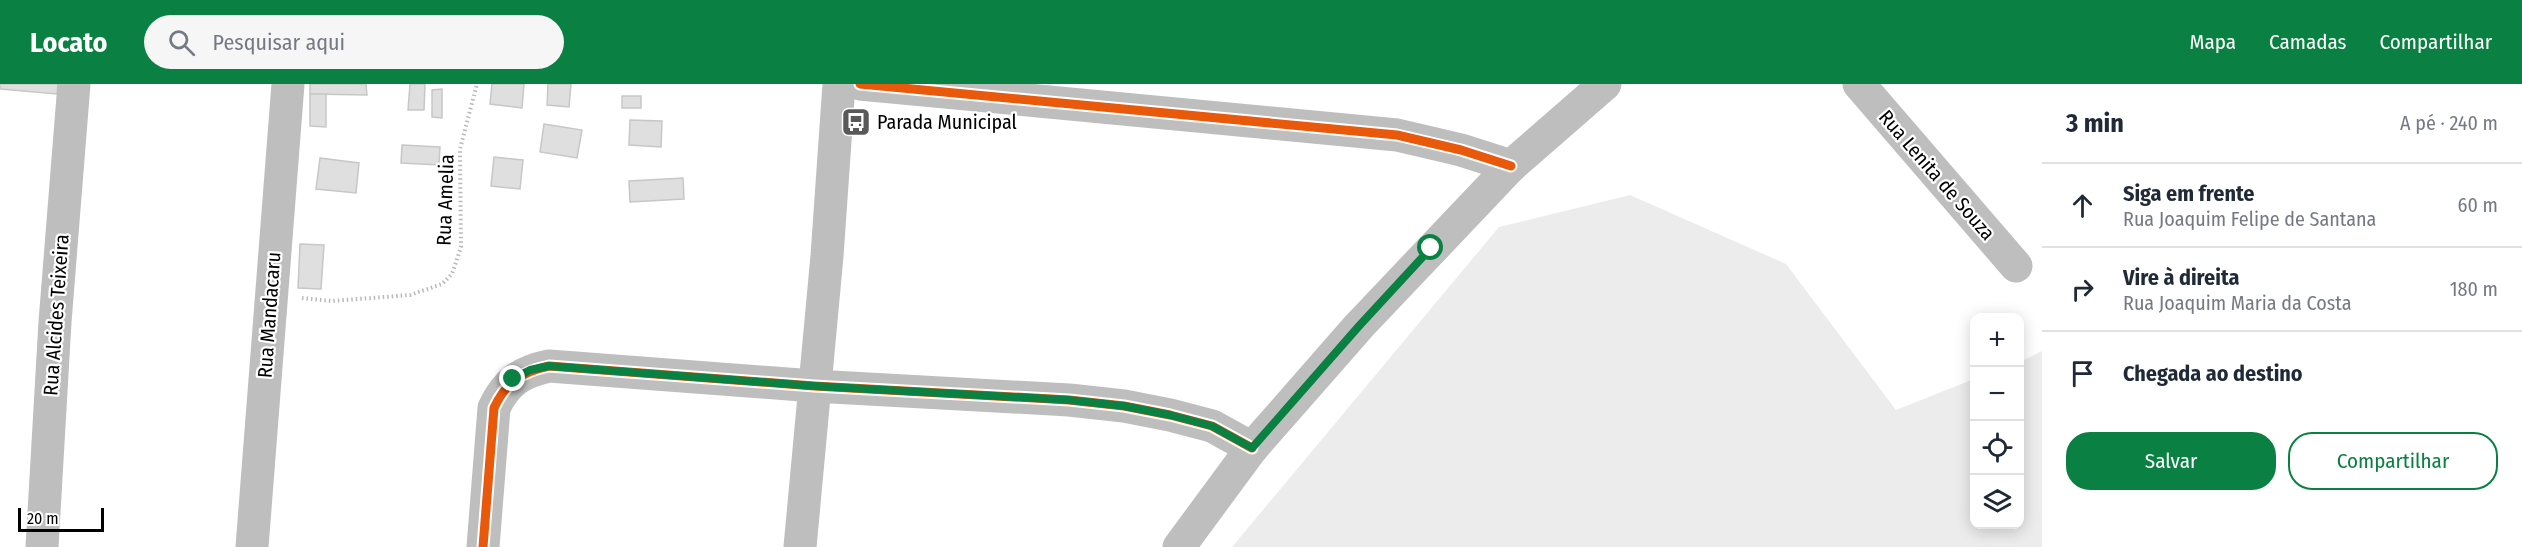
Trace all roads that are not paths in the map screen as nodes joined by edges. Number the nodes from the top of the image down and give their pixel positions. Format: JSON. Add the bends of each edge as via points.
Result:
{"nodes":[{"id":1,"x":74,"y":84,"type":"edge"},
{"id":2,"x":288,"y":84,"type":"edge"},
{"id":3,"x":839,"y":84,"type":"edge"},
{"id":4,"x":860,"y":84,"type":"edge"},
{"id":5,"x":1605,"y":84,"type":"edge"},
{"id":6,"x":1859,"y":84,"type":"edge"},
{"id":7,"x":1511,"y":166,"type":"junction"},
{"id":8,"x":2016,"y":266,"type":"dead end"},
{"id":9,"x":814,"y":386,"type":"junction"},
{"id":10,"x":1252,"y":448,"type":"junction"},
{"id":11,"x":42,"y":547,"type":"edge"},
{"id":12,"x":252,"y":547,"type":"edge"},
{"id":13,"x":483,"y":547,"type":"edge"},
{"id":14,"x":800,"y":547,"type":"edge"},
{"id":15,"x":1179,"y":547,"type":"edge"}],
"edges":[{"from":1,"to":11,"type":"street","name":"Rua Alcides Teixeira"},
{"from":2,"to":12,"type":"street","name":"Rua Mandacaru"},
{"from":3,"to":9,"type":"street","via":[[828,256]]},
{"from":4,"to":7,"type":"street","via":[[1398,135]]},
{"from":5,"to":7,"type":"street"},
{"from":6,"to":8,"type":"street","name":"Rua Lenita de Souza"},
{"from":7,"to":10,"type":"street","via":[[1359,326]]},
{"from":9,"to":10,"type":"street","via":[[1124,406],[1212,426]]},
{"from":9,"to":13,"type":"street","via":[[549,366],[530,370],[513,379],[494,408]]},
{"from":9,"to":14,"type":"street"},
{"from":10,"to":15,"type":"street"}]}
